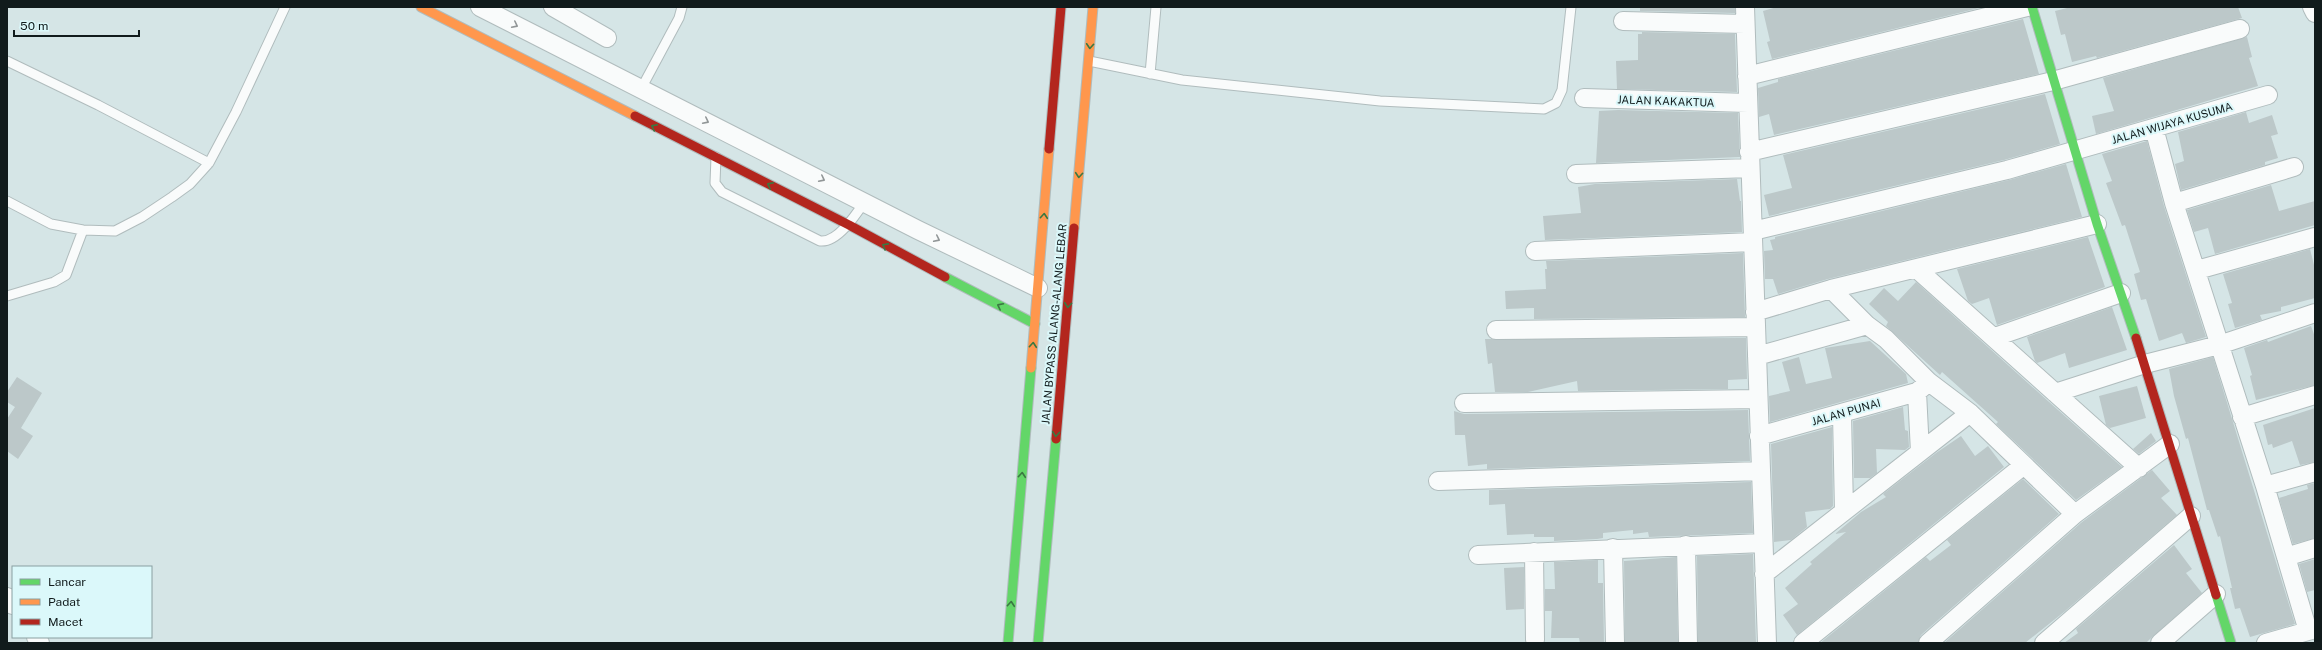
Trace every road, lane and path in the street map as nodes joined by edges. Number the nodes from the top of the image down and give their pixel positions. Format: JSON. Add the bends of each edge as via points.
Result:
{"nodes":[{"id":1,"x":285,"y":7,"type":"edge"},
{"id":2,"x":421,"y":7,"type":"edge"},
{"id":3,"x":553,"y":7,"type":"edge"},
{"id":4,"x":682,"y":7,"type":"edge"},
{"id":5,"x":1061,"y":7,"type":"edge"},
{"id":6,"x":1093,"y":7,"type":"edge"},
{"id":7,"x":1156,"y":7,"type":"edge"},
{"id":8,"x":1571,"y":7,"type":"edge"},
{"id":9,"x":2027,"y":7,"type":"edge"},
{"id":10,"x":2032,"y":7,"type":"edge"},
{"id":11,"x":2312,"y":7,"type":"edge"},
{"id":12,"x":491,"y":9,"type":"edge"},
{"id":13,"x":2315,"y":13,"type":"edge"},
{"id":14,"x":1745,"y":15,"type":"edge"},
{"id":15,"x":1623,"y":21,"type":"dead end"},
{"id":16,"x":2240,"y":29,"type":"dead end"},
{"id":17,"x":607,"y":38,"type":"dead end"},
{"id":18,"x":7,"y":61,"type":"edge"},
{"id":19,"x":1090,"y":61,"type":"junction"},
{"id":20,"x":1150,"y":74,"type":"junction"},
{"id":21,"x":1747,"y":76,"type":"junction"},
{"id":22,"x":2053,"y":81,"type":"junction"},
{"id":23,"x":641,"y":89,"type":"junction"},
{"id":24,"x":2268,"y":95,"type":"dead end"},
{"id":25,"x":1584,"y":98,"type":"dead end"},
{"id":26,"x":1748,"y":103,"type":"junction"},
{"id":27,"x":2154,"y":128,"type":"junction"},
{"id":28,"x":2075,"y":150,"type":"junction"},
{"id":29,"x":716,"y":157,"type":"junction"},
{"id":30,"x":1750,"y":160,"type":"junction"},
{"id":31,"x":209,"y":163,"type":"junction"},
{"id":32,"x":2294,"y":167,"type":"dead end"},
{"id":33,"x":1576,"y":174,"type":"dead end"},
{"id":34,"x":7,"y":201,"type":"edge"},
{"id":35,"x":865,"y":201,"type":"junction"},
{"id":36,"x":2174,"y":203,"type":"junction"},
{"id":37,"x":2097,"y":224,"type":"junction"},
{"id":38,"x":849,"y":225,"type":"junction"},
{"id":39,"x":83,"y":230,"type":"junction"},
{"id":40,"x":1753,"y":237,"type":"junction"},
{"id":41,"x":2315,"y":237,"type":"edge"},
{"id":42,"x":1535,"y":251,"type":"dead end"},
{"id":43,"x":1918,"y":270,"type":"junction"},
{"id":44,"x":2197,"y":270,"type":"junction"},
{"id":45,"x":1038,"y":288,"type":"junction"},
{"id":46,"x":1831,"y":289,"type":"junction"},
{"id":47,"x":2120,"y":293,"type":"junction"},
{"id":48,"x":7,"y":296,"type":"edge"},
{"id":49,"x":2315,"y":313,"type":"edge"},
{"id":50,"x":1756,"y":319,"type":"junction"},
{"id":51,"x":1035,"y":324,"type":"junction"},
{"id":52,"x":1867,"y":325,"type":"junction"},
{"id":53,"x":1496,"y":330,"type":"dead end"},
{"id":54,"x":1995,"y":337,"type":"junction"},
{"id":55,"x":2219,"y":345,"type":"junction"},
{"id":56,"x":1757,"y":356,"type":"junction"},
{"id":57,"x":2145,"y":364,"type":"junction"},
{"id":58,"x":1923,"y":387,"type":"junction"},
{"id":59,"x":2055,"y":393,"type":"junction"},
{"id":60,"x":2315,"y":395,"type":"edge"},
{"id":61,"x":1758,"y":399,"type":"junction"},
{"id":62,"x":1464,"y":403,"type":"dead end"},
{"id":63,"x":1842,"y":413,"type":"junction"},
{"id":64,"x":1970,"y":413,"type":"junction"},
{"id":65,"x":2242,"y":416,"type":"junction"},
{"id":66,"x":1759,"y":436,"type":"junction"},
{"id":67,"x":2170,"y":444,"type":"junction"},
{"id":68,"x":1920,"y":452,"type":"junction"},
{"id":69,"x":2024,"y":465,"type":"junction"},
{"id":70,"x":2139,"y":468,"type":"junction"},
{"id":71,"x":1761,"y":472,"type":"junction"},
{"id":72,"x":2315,"y":472,"type":"edge"},
{"id":73,"x":1438,"y":481,"type":"dead end"},
{"id":74,"x":2265,"y":486,"type":"junction"},
{"id":75,"x":1844,"y":511,"type":"junction"},
{"id":76,"x":2075,"y":514,"type":"junction"},
{"id":77,"x":2191,"y":516,"type":"junction"},
{"id":78,"x":1763,"y":543,"type":"junction"},
{"id":79,"x":1686,"y":545,"type":"junction"},
{"id":80,"x":1613,"y":548,"type":"junction"},
{"id":81,"x":2315,"y":548,"type":"edge"},
{"id":82,"x":1534,"y":552,"type":"junction"},
{"id":83,"x":1478,"y":555,"type":"dead end"},
{"id":84,"x":2286,"y":557,"type":"junction"},
{"id":85,"x":1764,"y":574,"type":"junction"},
{"id":86,"x":2216,"y":594,"type":"junction"},
{"id":87,"x":2311,"y":630,"type":"edge"},
{"id":88,"x":1536,"y":640,"type":"dead end"},
{"id":89,"x":1008,"y":643,"type":"edge"},
{"id":90,"x":1038,"y":643,"type":"edge"},
{"id":91,"x":1615,"y":643,"type":"edge"},
{"id":92,"x":1688,"y":643,"type":"edge"},
{"id":93,"x":1767,"y":643,"type":"edge"},
{"id":94,"x":1804,"y":643,"type":"edge"},
{"id":95,"x":1928,"y":643,"type":"edge"},
{"id":96,"x":2044,"y":643,"type":"edge"},
{"id":97,"x":2160,"y":643,"type":"edge"},
{"id":98,"x":2231,"y":643,"type":"edge"},
{"id":99,"x":2266,"y":643,"type":"edge"}],
"edges":[{"from":1,"to":31,"type":"lane"},
{"from":29,"to":2,"type":"main road","one_way":true},
{"from":3,"to":17,"type":"street"},
{"from":4,"to":23,"type":"lane"},
{"from":45,"to":5,"type":"main road","name":"JALAN BYPASS ALANG-ALANG LEBAR","one_way":true},
{"from":6,"to":19,"type":"main road","name":"JALAN BYPASS ALANG-ALANG LEBAR","one_way":true},
{"from":7,"to":20,"type":"lane"},
{"from":8,"to":20,"type":"lane","via":[[1562,90],[1556,103],[1544,109],[1380,101],[1182,80]]},
{"from":9,"to":21,"type":"street"},
{"from":10,"to":22,"type":"main road"},
{"from":11,"to":13,"type":"street"},
{"from":12,"to":23,"type":"street","one_way":true},
{"from":14,"to":15,"type":"street"},
{"from":14,"to":21,"type":"street"},
{"from":16,"to":22,"type":"street"},
{"from":18,"to":31,"type":"lane","via":[[98,104]]},
{"from":19,"to":20,"type":"lane"},
{"from":19,"to":90,"type":"main road","name":"JALAN BYPASS ALANG-ALANG LEBAR","one_way":true},
{"from":21,"to":26,"type":"street"},
{"from":22,"to":28,"type":"main road"},
{"from":22,"to":30,"type":"street"},
{"from":23,"to":35,"type":"street","one_way":true},
{"from":24,"to":27,"type":"street","name":"JALAN WIJAYA KUSUMA"},
{"from":25,"to":26,"type":"street","name":"JALAN KAKAKTUA"},
{"from":26,"to":30,"type":"street"},
{"from":27,"to":28,"type":"street","name":"JALAN WIJAYA KUSUMA"},
{"from":27,"to":36,"type":"street"},
{"from":28,"to":37,"type":"main road"},
{"from":28,"to":40,"type":"street","name":"JALAN WIJAYA KUSUMA"},
{"from":38,"to":29,"type":"main road","one_way":true},
{"from":29,"to":38,"type":"lane","via":[[715,183],[722,192],[820,241],[829,239]]},
{"from":30,"to":33,"type":"street"},
{"from":30,"to":40,"type":"street"},
{"from":31,"to":39,"type":"lane","via":[[190,184],[142,217],[115,230]]},
{"from":32,"to":36,"type":"street"},
{"from":34,"to":39,"type":"lane","via":[[51,224]]},
{"from":35,"to":38,"type":"lane"},
{"from":35,"to":45,"type":"street","one_way":true,"via":[[918,230]]},
{"from":36,"to":44,"type":"street"},
{"from":37,"to":43,"type":"street"},
{"from":37,"to":47,"type":"main road"},
{"from":51,"to":38,"type":"main road","one_way":true},
{"from":39,"to":48,"type":"lane","via":[[66,275],[54,282]]},
{"from":40,"to":42,"type":"street","name":"JALAN WIJAYA KUSUMA"},
{"from":40,"to":50,"type":"street"},
{"from":41,"to":44,"type":"street"},
{"from":43,"to":46,"type":"street"},
{"from":43,"to":54,"type":"street"},
{"from":44,"to":55,"type":"street"},
{"from":45,"to":51,"type":"main road","name":"JALAN BYPASS ALANG-ALANG LEBAR"},
{"from":46,"to":50,"type":"street"},
{"from":46,"to":52,"type":"street"},
{"from":47,"to":54,"type":"street"},
{"from":47,"to":57,"type":"main road"},
{"from":49,"to":55,"type":"street"},
{"from":50,"to":53,"type":"street"},
{"from":50,"to":56,"type":"street"},
{"from":89,"to":51,"type":"main road","name":"JALAN BYPASS ALANG-ALANG LEBAR","one_way":true},
{"from":52,"to":56,"type":"street"},
{"from":52,"to":58,"type":"street","via":[[1886,339]]},
{"from":54,"to":59,"type":"street"},
{"from":55,"to":57,"type":"street"},
{"from":55,"to":65,"type":"street"},
{"from":56,"to":61,"type":"street"},
{"from":57,"to":59,"type":"street"},
{"from":57,"to":67,"type":"main road"},
{"from":58,"to":63,"type":"street","name":"JALAN PUNAI"},
{"from":58,"to":64,"type":"street"},
{"from":58,"to":68,"type":"street"},
{"from":59,"to":70,"type":"street"},
{"from":60,"to":65,"type":"street"},
{"from":61,"to":62,"type":"street"},
{"from":61,"to":66,"type":"street"},
{"from":63,"to":66,"type":"street","name":"JALAN PUNAI"},
{"from":63,"to":75,"type":"street"},
{"from":64,"to":68,"type":"street"},
{"from":64,"to":69,"type":"street"},
{"from":65,"to":74,"type":"street"},
{"from":66,"to":71,"type":"street"},
{"from":67,"to":70,"type":"street"},
{"from":67,"to":77,"type":"main road"},
{"from":68,"to":75,"type":"street"},
{"from":69,"to":76,"type":"street"},
{"from":69,"to":94,"type":"street"},
{"from":70,"to":76,"type":"street"},
{"from":71,"to":73,"type":"street"},
{"from":71,"to":78,"type":"street"},
{"from":72,"to":74,"type":"street"},
{"from":74,"to":84,"type":"street"},
{"from":75,"to":85,"type":"street"},
{"from":76,"to":95,"type":"street"},
{"from":77,"to":86,"type":"main road"},
{"from":77,"to":96,"type":"street"},
{"from":78,"to":79,"type":"street"},
{"from":78,"to":85,"type":"street"},
{"from":79,"to":80,"type":"street"},
{"from":79,"to":92,"type":"street"},
{"from":80,"to":82,"type":"street"},
{"from":80,"to":91,"type":"street"},
{"from":81,"to":84,"type":"street"},
{"from":82,"to":83,"type":"street"},
{"from":82,"to":88,"type":"street"},
{"from":84,"to":87,"type":"street"},
{"from":85,"to":93,"type":"street"},
{"from":86,"to":97,"type":"street"},
{"from":86,"to":98,"type":"main road"},
{"from":87,"to":99,"type":"street"}]}
